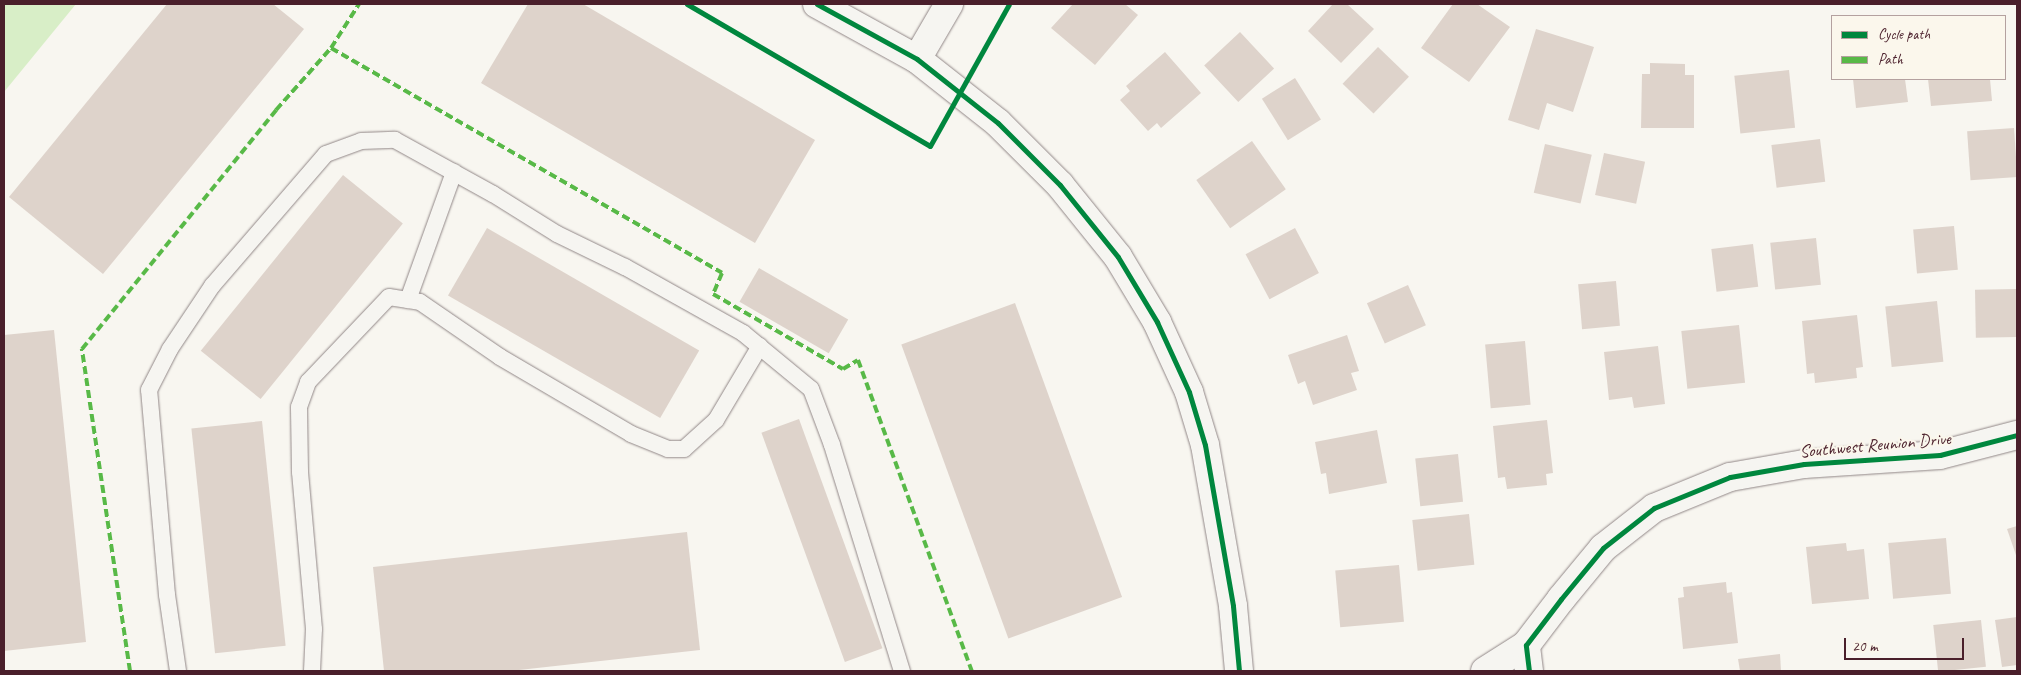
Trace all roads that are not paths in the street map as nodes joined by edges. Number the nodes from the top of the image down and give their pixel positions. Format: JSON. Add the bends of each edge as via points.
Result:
{"nodes":[{"id":1,"x":817,"y":4,"type":"edge"},
{"id":2,"x":949,"y":4,"type":"edge"},
{"id":3,"x":917,"y":59,"type":"junction"},
{"id":4,"x":454,"y":172,"type":"junction"},
{"id":5,"x":408,"y":300,"type":"junction"},
{"id":6,"x":760,"y":346,"type":"junction"},
{"id":7,"x":2017,"y":435,"type":"edge"},
{"id":8,"x":1528,"y":658,"type":"edge"},
{"id":9,"x":178,"y":671,"type":"edge"},
{"id":10,"x":312,"y":671,"type":"edge"},
{"id":11,"x":902,"y":671,"type":"edge"},
{"id":12,"x":1240,"y":671,"type":"edge"},
{"id":13,"x":1485,"y":671,"type":"edge"}],
"edges":[{"from":1,"to":3,"type":"street"},
{"from":2,"to":3,"type":"street"},
{"from":3,"to":12,"type":"street","via":[[998,123],[1060,184],[1118,257],[1157,322],[1189,392],[1205,445],[1233,606]]},
{"from":4,"to":5,"type":"lane"},
{"from":4,"to":6,"type":"lane","via":[[558,234],[625,267],[743,333]]},
{"from":4,"to":9,"type":"lane","via":[[395,140],[361,141],[326,154],[212,286],[170,349],[149,390],[167,594]]},
{"from":5,"to":6,"type":"lane","via":[[420,302],[500,357],[631,434],[668,449],[684,449],[716,420]]},
{"from":5,"to":10,"type":"lane","via":[[389,297],[308,382],[299,407],[300,472],[314,629]]},
{"from":6,"to":11,"type":"lane","via":[[811,389],[832,445]]},
{"from":7,"to":8,"type":"street","name":"Southwest Reunion Drive","via":[[1940,455],[1804,464],[1730,477],[1654,508],[1603,548]]},
{"from":8,"to":13,"type":"street","name":"Southwest Reunion Drive"}]}
